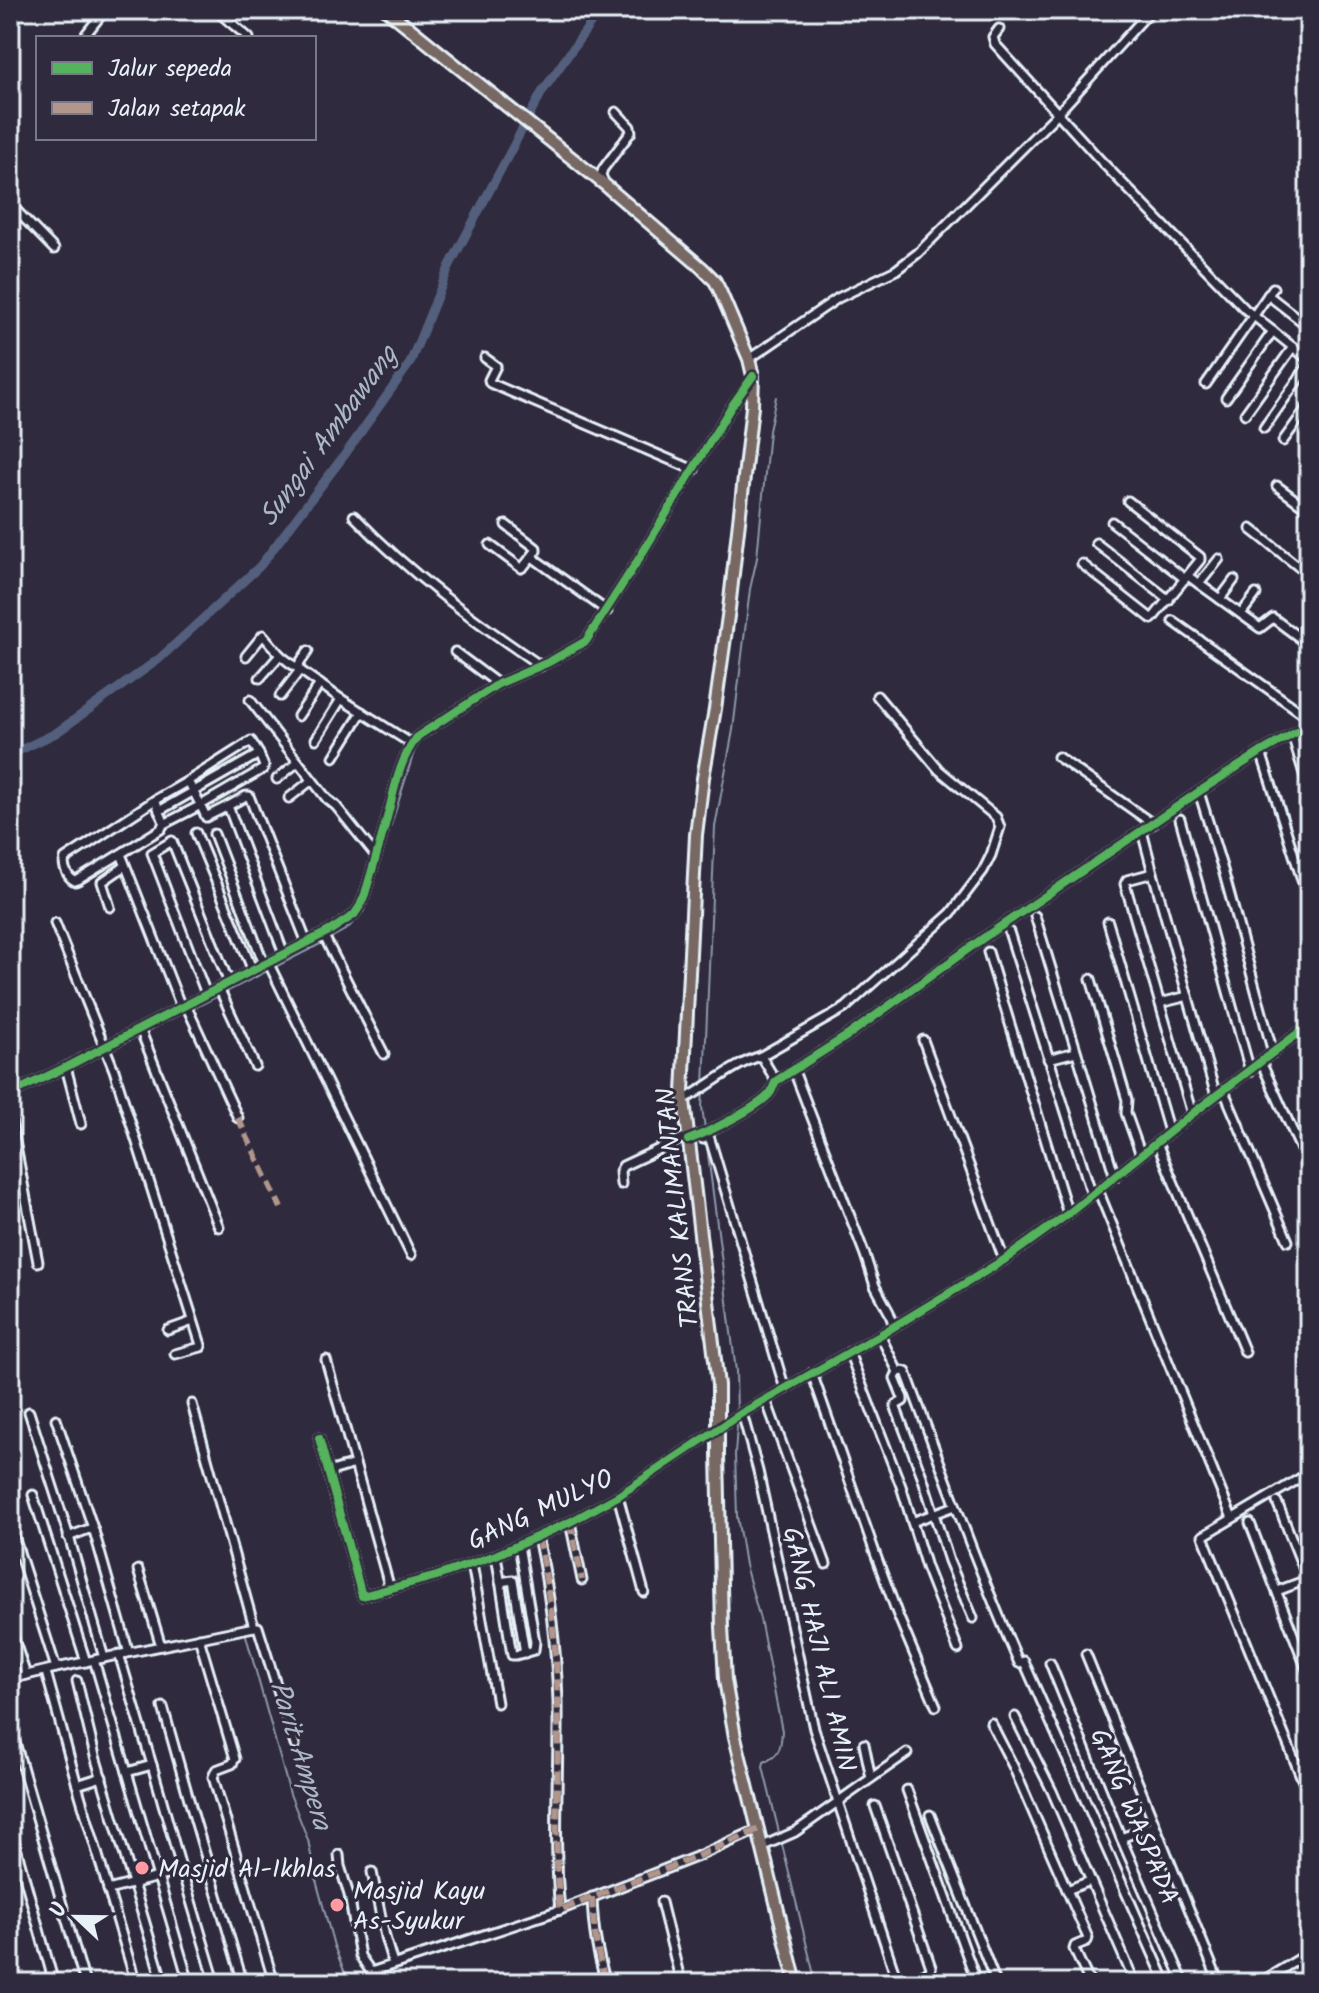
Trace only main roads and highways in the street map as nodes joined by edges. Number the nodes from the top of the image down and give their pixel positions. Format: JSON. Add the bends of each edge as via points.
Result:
{"nodes":[{"id":1,"x":387,"y":10,"type":"edge"},
{"id":2,"x":796,"y":1983,"type":"edge"}],
"edges":[{"from":1,"to":2,"type":"highway","name":"TRANS KALIMANTAN","via":[[604,184],[715,281],[753,376],[729,609],[697,827],[683,1100],[716,1361],[724,1668],[735,1737]]}]}
